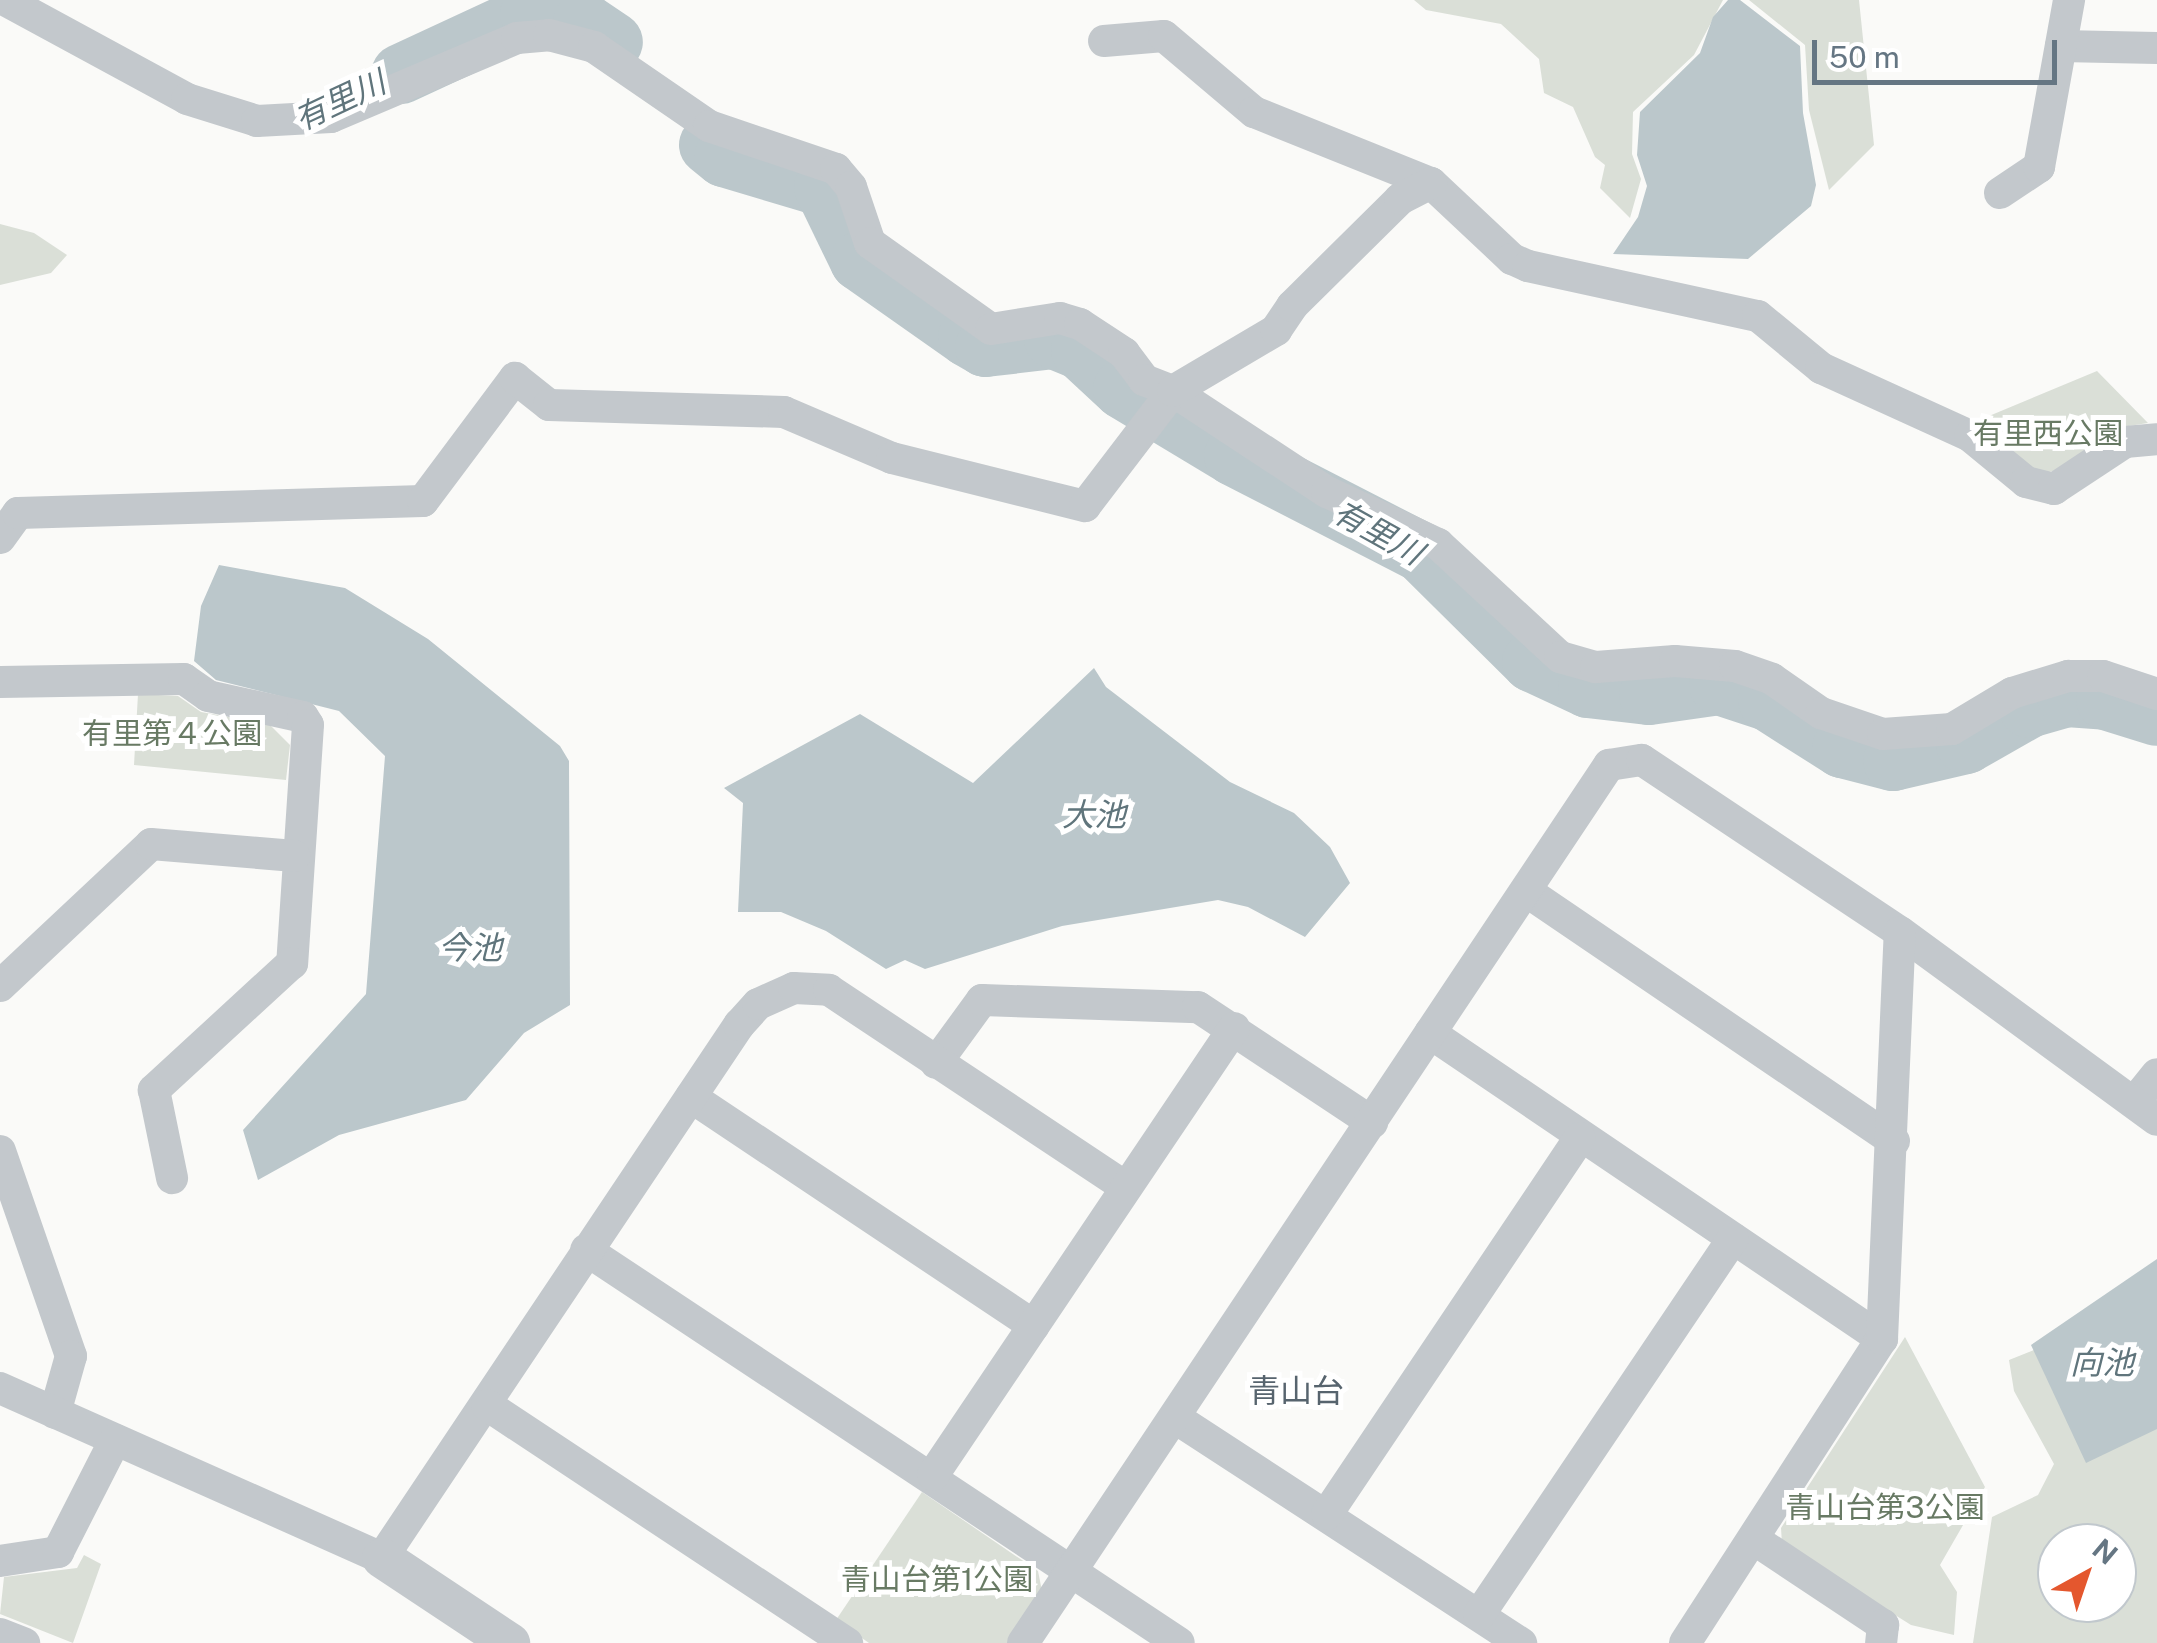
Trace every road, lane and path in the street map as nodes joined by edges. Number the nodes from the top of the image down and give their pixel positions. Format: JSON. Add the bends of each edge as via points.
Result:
{"nodes":[{"id":1,"x":4,"y":0,"type":"edge"},
{"id":2,"x":2068,"y":0,"type":"edge"},
{"id":3,"x":1104,"y":40,"type":"dead end"},
{"id":4,"x":2061,"y":46,"type":"junction"},
{"id":5,"x":2157,"y":48,"type":"edge"},
{"id":6,"x":1431,"y":183,"type":"junction"},
{"id":7,"x":2000,"y":193,"type":"dead end"},
{"id":8,"x":1173,"y":390,"type":"junction"},
{"id":9,"x":2157,"y":439,"type":"edge"},
{"id":10,"x":0,"y":538,"type":"edge"},
{"id":11,"x":0,"y":682,"type":"edge"},
{"id":12,"x":2157,"y":694,"type":"edge"},
{"id":13,"x":296,"y":856,"type":"junction"},
{"id":14,"x":1526,"y":891,"type":"junction"},
{"id":15,"x":1900,"y":932,"type":"junction"},
{"id":16,"x":0,"y":986,"type":"edge"},
{"id":17,"x":1234,"y":1028,"type":"junction"},
{"id":18,"x":1430,"y":1032,"type":"junction"},
{"id":19,"x":936,"y":1063,"type":"junction"},
{"id":20,"x":2157,"y":1074,"type":"edge"},
{"id":21,"x":691,"y":1097,"type":"junction"},
{"id":22,"x":2146,"y":1110,"type":"edge"},
{"id":23,"x":1372,"y":1122,"type":"junction"},
{"id":24,"x":1580,"y":1138,"type":"junction"},
{"id":25,"x":1894,"y":1141,"type":"junction"},
{"id":26,"x":0,"y":1151,"type":"edge"},
{"id":27,"x":172,"y":1178,"type":"dead end"},
{"id":28,"x":1126,"y":1187,"type":"junction"},
{"id":29,"x":1733,"y":1239,"type":"junction"},
{"id":30,"x":586,"y":1250,"type":"junction"},
{"id":31,"x":1034,"y":1326,"type":"junction"},
{"id":32,"x":1882,"y":1339,"type":"junction"},
{"id":33,"x":0,"y":1388,"type":"edge"},
{"id":34,"x":487,"y":1405,"type":"junction"},
{"id":35,"x":56,"y":1413,"type":"junction"},
{"id":36,"x":1177,"y":1419,"type":"junction"},
{"id":37,"x":115,"y":1440,"type":"junction"},
{"id":38,"x":933,"y":1475,"type":"junction"},
{"id":39,"x":1326,"y":1514,"type":"junction"},
{"id":40,"x":1755,"y":1540,"type":"junction"},
{"id":41,"x":382,"y":1558,"type":"junction"},
{"id":42,"x":0,"y":1560,"type":"edge"},
{"id":43,"x":1072,"y":1571,"type":"junction"},
{"id":44,"x":1479,"y":1615,"type":"junction"},
{"id":45,"x":0,"y":1634,"type":"edge"},
{"id":46,"x":24,"y":1643,"type":"edge"},
{"id":47,"x":510,"y":1643,"type":"edge"},
{"id":48,"x":848,"y":1643,"type":"edge"},
{"id":49,"x":1022,"y":1643,"type":"edge"},
{"id":50,"x":1179,"y":1643,"type":"edge"},
{"id":51,"x":1521,"y":1643,"type":"edge"},
{"id":52,"x":1684,"y":1643,"type":"edge"},
{"id":53,"x":1881,"y":1643,"type":"edge"}],
"edges":[{"from":1,"to":8,"type":"street","via":[[186,98],[257,120],[332,117],[516,38],[572,39],[594,47],[708,126],[836,169],[851,187],[870,243],[990,329],[1060,318],[1080,324],[1124,353],[1144,380]]},
{"from":2,"to":4,"type":"street"},
{"from":3,"to":6,"type":"street","via":[[1164,36],[1254,112]]},
{"from":4,"to":5,"type":"street"},
{"from":4,"to":7,"type":"street","via":[[2039,167]]},
{"from":6,"to":8,"type":"street","via":[[1400,199],[1276,330]]},
{"from":6,"to":9,"type":"street","via":[[1512,258],[1548,272],[1758,316],[1822,368],[1970,436],[2026,482],[2054,489],[2126,442]]},
{"from":8,"to":10,"type":"street","via":[[1085,506],[892,458],[784,412],[549,405],[515,378],[423,500],[18,513]]},
{"from":8,"to":12,"type":"street","via":[[1327,492],[1438,544],[1560,657],[1596,666],[1675,660],[1735,666],[1772,679],[1821,713],[1884,734],[1952,728],[2012,693],[2068,676],[2102,676]]},
{"from":11,"to":13,"type":"street","via":[[184,679],[208,696],[303,717],[308,725]]},
{"from":13,"to":16,"type":"street","via":[[152,844]]},
{"from":13,"to":27,"type":"street","via":[[292,963],[154,1090]]},
{"from":14,"to":15,"type":"street","via":[[1609,765],[1642,760]]},
{"from":14,"to":18,"type":"street"},
{"from":14,"to":25,"type":"street"},
{"from":15,"to":22,"type":"street"},
{"from":15,"to":25,"type":"street"},
{"from":17,"to":19,"type":"street","via":[[1198,1007],[982,1000]]},
{"from":17,"to":23,"type":"street"},
{"from":17,"to":28,"type":"street"},
{"from":18,"to":23,"type":"street"},
{"from":18,"to":24,"type":"street"},
{"from":19,"to":21,"type":"street","via":[[829,990],[794,988],[758,1004]]},
{"from":19,"to":28,"type":"street"},
{"from":20,"to":22,"type":"street"},
{"from":21,"to":30,"type":"street"},
{"from":21,"to":31,"type":"street"},
{"from":23,"to":36,"type":"street"},
{"from":24,"to":29,"type":"street"},
{"from":24,"to":39,"type":"street"},
{"from":25,"to":32,"type":"street"},
{"from":26,"to":35,"type":"street","via":[[71,1356]]},
{"from":28,"to":31,"type":"street"},
{"from":29,"to":32,"type":"street"},
{"from":29,"to":44,"type":"street"},
{"from":30,"to":34,"type":"street"},
{"from":30,"to":38,"type":"street"},
{"from":31,"to":38,"type":"street"},
{"from":32,"to":40,"type":"street"},
{"from":33,"to":35,"type":"street"},
{"from":34,"to":41,"type":"street"},
{"from":34,"to":48,"type":"street"},
{"from":35,"to":37,"type":"street"},
{"from":36,"to":39,"type":"street"},
{"from":36,"to":43,"type":"street"},
{"from":37,"to":41,"type":"street"},
{"from":37,"to":42,"type":"street","via":[[58,1552]]},
{"from":38,"to":43,"type":"street"},
{"from":39,"to":44,"type":"street"},
{"from":40,"to":52,"type":"street"},
{"from":40,"to":53,"type":"street","via":[[1882,1625]]},
{"from":41,"to":47,"type":"street"},
{"from":43,"to":49,"type":"street"},
{"from":43,"to":50,"type":"street"},
{"from":44,"to":51,"type":"street"},
{"from":45,"to":46,"type":"street"}]}
